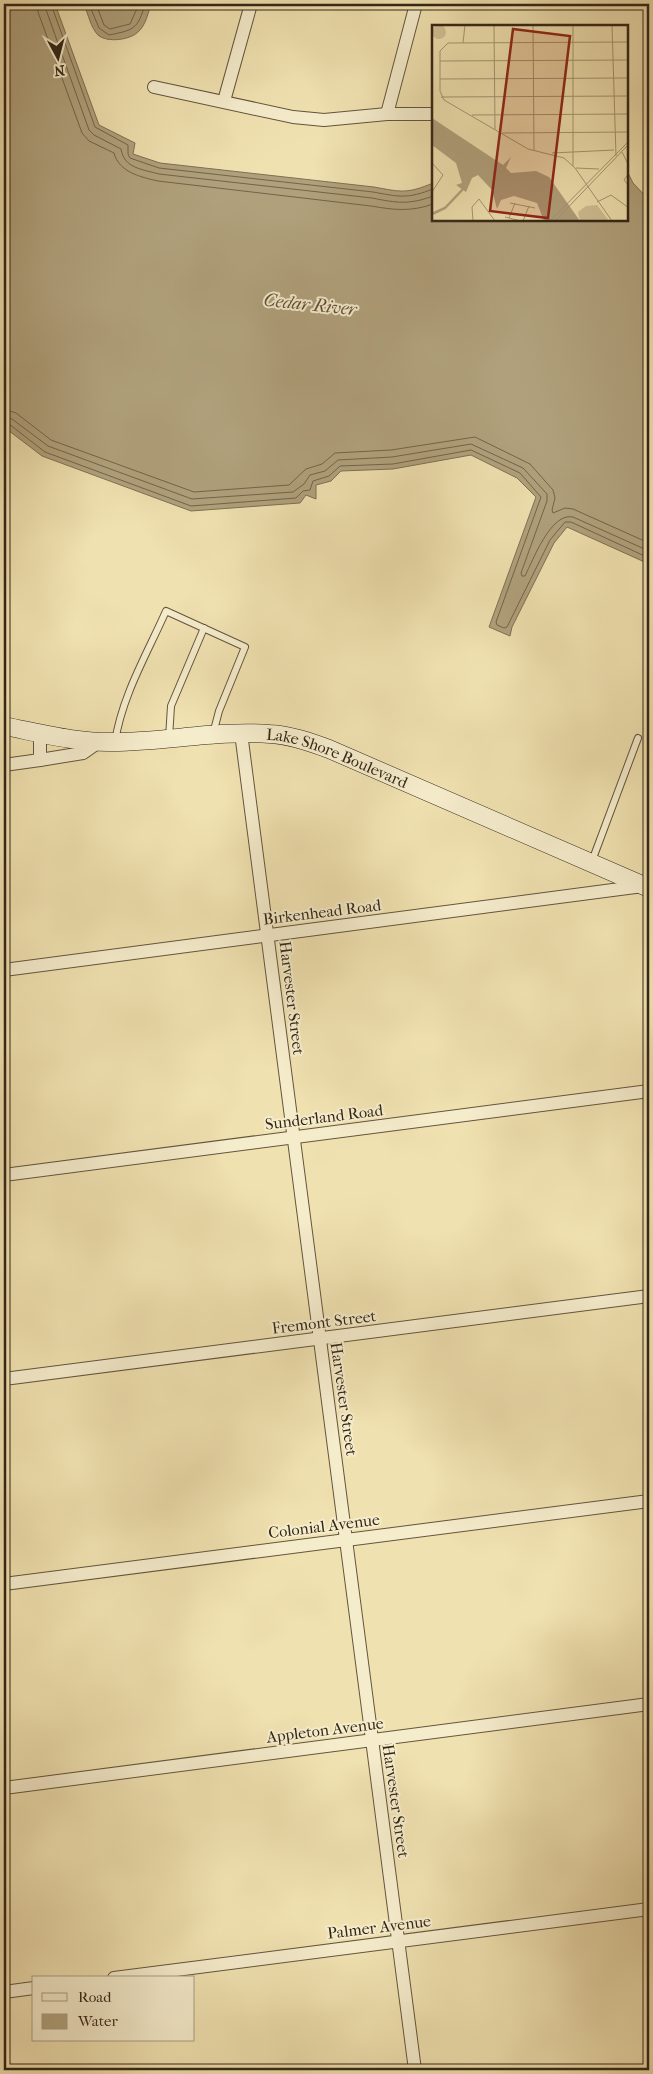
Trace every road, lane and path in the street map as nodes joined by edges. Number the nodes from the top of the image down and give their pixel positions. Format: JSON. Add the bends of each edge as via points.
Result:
{"nodes":[{"id":1,"x":251,"y":4,"type":"edge"},
{"id":2,"x":416,"y":4,"type":"edge"},
{"id":3,"x":154,"y":88,"type":"dead end"},
{"id":4,"x":224,"y":101,"type":"junction"},
{"id":5,"x":387,"y":114,"type":"junction"},
{"id":6,"x":432,"y":114,"type":"edge"},
{"id":7,"x":204,"y":628,"type":"junction"},
{"id":8,"x":4,"y":726,"type":"edge"},
{"id":9,"x":40,"y":733,"type":"junction"},
{"id":10,"x":242,"y":733,"type":"junction"},
{"id":11,"x":213,"y":735,"type":"junction"},
{"id":12,"x":170,"y":738,"type":"junction"},
{"id":13,"x":638,"y":738,"type":"dead end"},
{"id":14,"x":107,"y":742,"type":"junction"},
{"id":15,"x":40,"y":760,"type":"junction"},
{"id":16,"x":4,"y":765,"type":"edge"},
{"id":17,"x":591,"y":863,"type":"junction"},
{"id":18,"x":647,"y":887,"type":"edge"},
{"id":19,"x":268,"y":935,"type":"junction"},
{"id":20,"x":4,"y":970,"type":"edge"},
{"id":21,"x":649,"y":1092,"type":"edge"},
{"id":22,"x":293,"y":1137,"type":"junction"},
{"id":23,"x":4,"y":1175,"type":"edge"},
{"id":24,"x":649,"y":1296,"type":"edge"},
{"id":25,"x":320,"y":1339,"type":"junction"},
{"id":26,"x":4,"y":1380,"type":"edge"},
{"id":27,"x":649,"y":1501,"type":"edge"},
{"id":28,"x":346,"y":1539,"type":"junction"},
{"id":29,"x":4,"y":1584,"type":"edge"},
{"id":30,"x":649,"y":1704,"type":"edge"},
{"id":31,"x":372,"y":1741,"type":"junction"},
{"id":32,"x":4,"y":1788,"type":"edge"},
{"id":33,"x":649,"y":1909,"type":"edge"},
{"id":34,"x":398,"y":1941,"type":"junction"},
{"id":35,"x":129,"y":1976,"type":"edge"},
{"id":36,"x":32,"y":1988,"type":"edge"},
{"id":37,"x":4,"y":1992,"type":"edge"},
{"id":38,"x":415,"y":2070,"type":"edge"}],
"edges":[{"from":1,"to":4,"type":"street"},
{"from":2,"to":5,"type":"street"},
{"from":3,"to":4,"type":"street"},
{"from":4,"to":5,"type":"street","via":[[293,117],[324,120]]},
{"from":5,"to":6,"type":"street"},
{"from":7,"to":11,"type":"lane","via":[[245,646]]},
{"from":7,"to":12,"type":"lane","via":[[171,706]]},
{"from":7,"to":14,"type":"lane","via":[[166,611]]},
{"from":8,"to":9,"type":"street","name":"Lake Shore Boulevard"},
{"from":9,"to":14,"type":"street","name":"Lake Shore Boulevard"},
{"from":9,"to":15,"type":"street"},
{"from":10,"to":11,"type":"street","name":"Lake Shore Boulevard"},
{"from":10,"to":17,"type":"street","name":"Lake Shore Boulevard","via":[[271,734],[313,744]]},
{"from":10,"to":19,"type":"street","name":"Harvester Street"},
{"from":11,"to":12,"type":"street","name":"Lake Shore Boulevard"},
{"from":12,"to":14,"type":"street","name":"Lake Shore Boulevard"},
{"from":13,"to":17,"type":"lane"},
{"from":14,"to":15,"type":"street","via":[[83,753]]},
{"from":15,"to":16,"type":"street"},
{"from":17,"to":18,"type":"street","name":"Lake Shore Boulevard"},
{"from":18,"to":19,"type":"street","name":"Birkenhead Road"},
{"from":19,"to":20,"type":"street","name":"Birkenhead Road"},
{"from":19,"to":22,"type":"street","name":"Harvester Street"},
{"from":21,"to":22,"type":"street","name":"Sunderland Road"},
{"from":22,"to":23,"type":"street","name":"Sunderland Road"},
{"from":22,"to":25,"type":"street","name":"Harvester Street"},
{"from":24,"to":25,"type":"street","name":"Fremont Street"},
{"from":25,"to":26,"type":"street","name":"Fremont Street"},
{"from":25,"to":28,"type":"street","name":"Harvester Street"},
{"from":27,"to":28,"type":"street","name":"Colonial Avenue"},
{"from":28,"to":29,"type":"street","name":"Colonial Avenue"},
{"from":28,"to":31,"type":"street","name":"Harvester Street"},
{"from":30,"to":31,"type":"street","name":"Appleton Avenue"},
{"from":31,"to":32,"type":"street","name":"Appleton Avenue"},
{"from":31,"to":34,"type":"street","name":"Harvester Street"},
{"from":33,"to":34,"type":"street","name":"Palmer Avenue"},
{"from":34,"to":35,"type":"street","name":"Palmer Avenue"},
{"from":34,"to":38,"type":"street","name":"Harvester Street"},
{"from":36,"to":37,"type":"street"}]}
